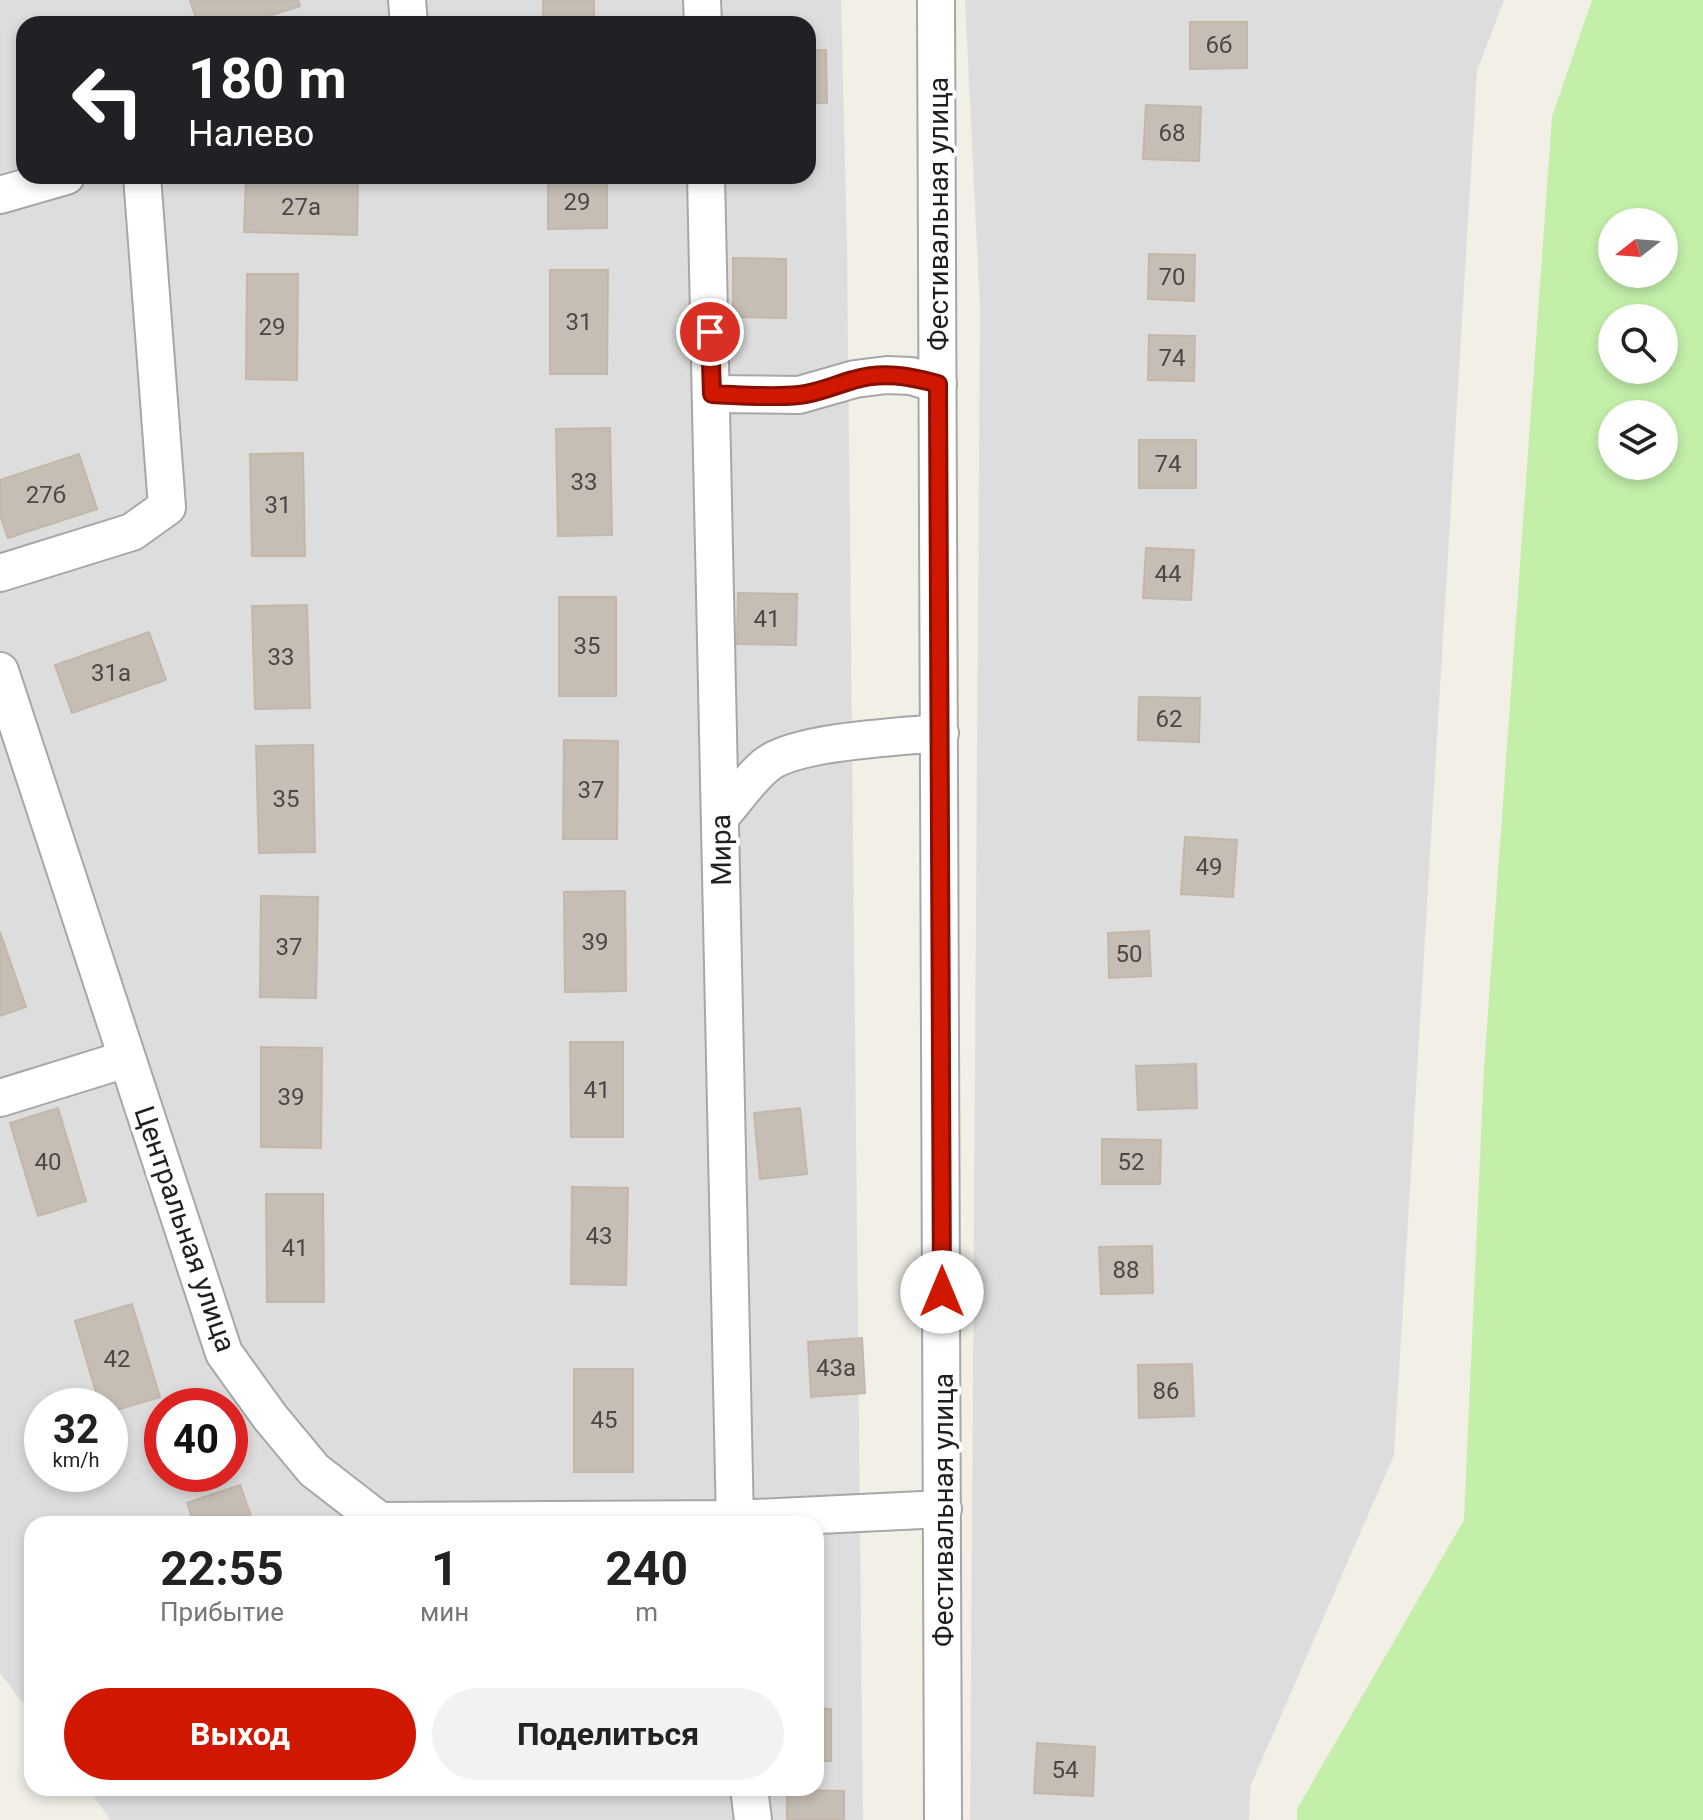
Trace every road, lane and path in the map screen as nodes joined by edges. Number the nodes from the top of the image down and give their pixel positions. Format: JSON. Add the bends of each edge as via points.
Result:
{"nodes":[{"id":1,"x":936,"y":0,"type":"edge"},
{"id":2,"x":38,"y":184,"type":"edge"},
{"id":3,"x":143,"y":184,"type":"edge"},
{"id":4,"x":706,"y":184,"type":"edge"},
{"id":5,"x":0,"y":195,"type":"edge"},
{"id":6,"x":938,"y":384,"type":"junction"},
{"id":7,"x":712,"y":394,"type":"junction"},
{"id":8,"x":0,"y":573,"type":"edge"},
{"id":9,"x":0,"y":671,"type":"edge"},
{"id":10,"x":940,"y":733,"type":"junction"},
{"id":11,"x":719,"y":752,"type":"junction"},
{"id":12,"x":767,"y":764,"type":"junction"},
{"id":13,"x":720,"y":817,"type":"junction"},
{"id":14,"x":126,"y":1059,"type":"junction"},
{"id":15,"x":0,"y":1098,"type":"edge"},
{"id":16,"x":943,"y":1509,"type":"junction"},
{"id":17,"x":374,"y":1516,"type":"edge"},
{"id":18,"x":735,"y":1516,"type":"edge"},
{"id":19,"x":822,"y":1516,"type":"edge"},
{"id":20,"x":750,"y":1796,"type":"edge"},
{"id":21,"x":753,"y":1820,"type":"edge"},
{"id":22,"x":943,"y":1820,"type":"edge"}],
"edges":[{"from":1,"to":6,"type":"street","name":"Фестивальная улица"},
{"from":2,"to":5,"type":"street"},
{"from":3,"to":8,"type":"street","via":[[167,507],[132,532]]},
{"from":4,"to":7,"type":"street","name":"Мира"},
{"from":6,"to":7,"type":"street","via":[[887,375],[799,395]]},
{"from":6,"to":10,"type":"street","name":"Фестивальная улица"},
{"from":7,"to":11,"type":"street","name":"Мира"},
{"from":9,"to":14,"type":"street","name":"Центральная улица"},
{"from":10,"to":12,"type":"street","via":[[807,748]]},
{"from":10,"to":16,"type":"street","name":"Фестивальная улица"},
{"from":11,"to":12,"type":"street"},
{"from":11,"to":13,"type":"street","name":"Мира"},
{"from":12,"to":13,"type":"street"},
{"from":13,"to":18,"type":"street","name":"Мира"},
{"from":14,"to":15,"type":"street"},
{"from":14,"to":17,"type":"street","name":"Центральная улица","via":[[224,1353],[314,1470]]},
{"from":16,"to":19,"type":"street","name":"Центральная улица"},
{"from":16,"to":22,"type":"street","name":"Фестивальная улица"},
{"from":20,"to":21,"type":"street"}]}
